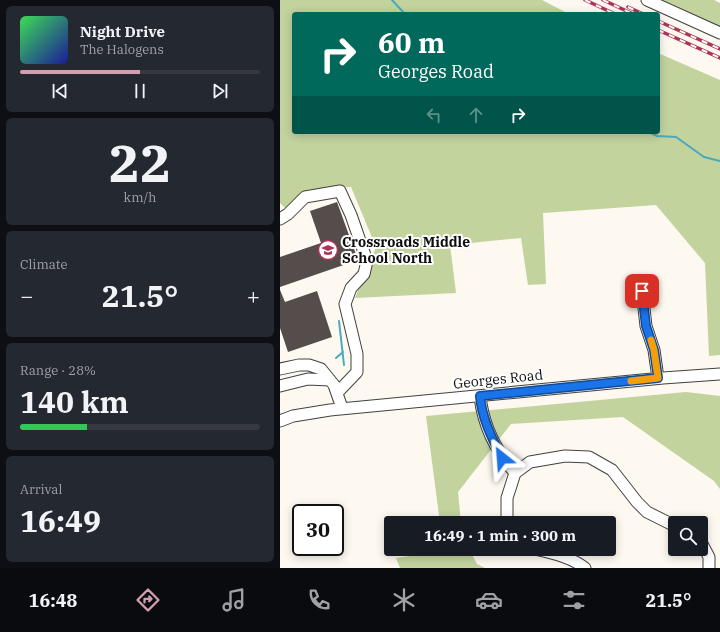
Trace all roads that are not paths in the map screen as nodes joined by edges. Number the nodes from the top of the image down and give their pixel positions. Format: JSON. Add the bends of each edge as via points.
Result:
{"nodes":[{"id":1,"x":647,"y":0,"type":"edge"},
{"id":2,"x":720,"y":33,"type":"edge"},
{"id":3,"x":280,"y":219,"type":"edge"},
{"id":4,"x":642,"y":291,"type":"dead end"},
{"id":5,"x":280,"y":369,"type":"edge"},
{"id":6,"x":720,"y":374,"type":"edge"},
{"id":7,"x":658,"y":378,"type":"junction"},
{"id":8,"x":330,"y":380,"type":"junction"},
{"id":9,"x":280,"y":386,"type":"edge"},
{"id":10,"x":337,"y":392,"type":"junction"},
{"id":11,"x":480,"y":396,"type":"junction"},
{"id":12,"x":342,"y":408,"type":"junction"},
{"id":13,"x":280,"y":420,"type":"edge"},
{"id":14,"x":515,"y":473,"type":"junction"},
{"id":15,"x":507,"y":516,"type":"edge"},
{"id":16,"x":668,"y":522,"type":"edge"},
{"id":17,"x":708,"y":555,"type":"edge"},
{"id":18,"x":562,"y":556,"type":"edge"},
{"id":19,"x":585,"y":568,"type":"edge"},
{"id":20,"x":709,"y":568,"type":"edge"}],
"edges":[{"from":1,"to":2,"type":"street"},
{"from":3,"to":10,"type":"street","via":[[305,197],[340,191],[351,214],[366,261],[364,274],[351,288],[346,304],[357,354],[356,372]]},
{"from":4,"to":7,"type":"street","via":[[646,326],[654,350]]},
{"from":5,"to":8,"type":"street","via":[[309,365],[320,369]]},
{"from":6,"to":7,"type":"street","name":"Georges Road"},
{"from":7,"to":11,"type":"street","name":"Georges Road"},
{"from":8,"to":9,"type":"street","via":[[308,379]]},
{"from":8,"to":10,"type":"street"},
{"from":10,"to":12,"type":"street"},
{"from":11,"to":12,"type":"street","name":"Georges Road"},
{"from":11,"to":14,"type":"street","via":[[483,415],[492,438],[502,458]]},
{"from":12,"to":13,"type":"street","name":"Georges Road"},
{"from":14,"to":15,"type":"street","via":[[506,498]]},
{"from":14,"to":16,"type":"street","via":[[530,462],[565,456],[588,457],[612,470],[647,512]]},
{"from":17,"to":20,"type":"street"},
{"from":18,"to":19,"type":"street"}]}
